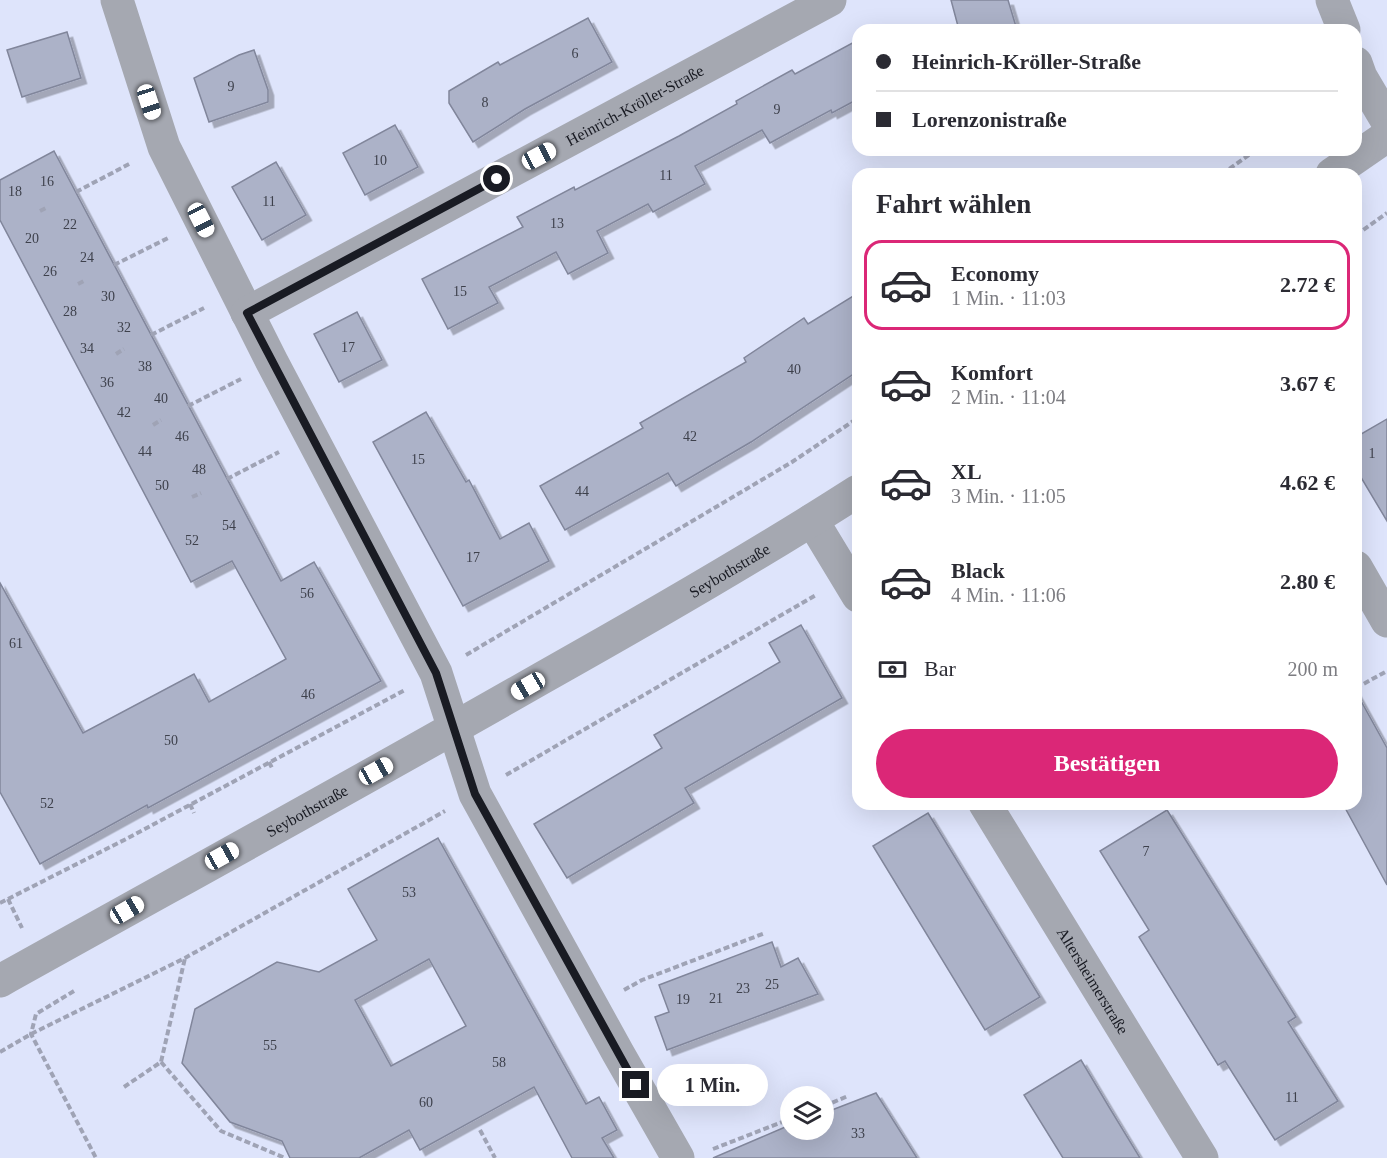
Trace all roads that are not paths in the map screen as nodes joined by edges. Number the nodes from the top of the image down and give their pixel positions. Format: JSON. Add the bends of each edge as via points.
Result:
{"nodes":[{"id":1,"x":117,"y":0,"type":"edge"},
{"id":2,"x":830,"y":0,"type":"edge"},
{"id":3,"x":1332,"y":0,"type":"edge"},
{"id":4,"x":1342,"y":24,"type":"edge"},
{"id":5,"x":1362,"y":79,"type":"edge"},
{"id":6,"x":1387,"y":121,"type":"edge"},
{"id":7,"x":1387,"y":136,"type":"edge"},
{"id":8,"x":1362,"y":153,"type":"edge"},
{"id":9,"x":1358,"y":156,"type":"edge"},
{"id":10,"x":1341,"y":168,"type":"edge"},
{"id":11,"x":242,"y":302,"type":"junction"},
{"id":12,"x":852,"y":494,"type":"edge"},
{"id":13,"x":812,"y":520,"type":"junction"},
{"id":14,"x":1362,"y":577,"type":"edge"},
{"id":15,"x":852,"y":587,"type":"edge"},
{"id":16,"x":1387,"y":621,"type":"edge"},
{"id":17,"x":454,"y":729,"type":"junction"},
{"id":18,"x":989,"y":810,"type":"edge"},
{"id":19,"x":2,"y":974,"type":"edge"},
{"id":20,"x":691,"y":1156,"type":"edge"},
{"id":21,"x":1202,"y":1158,"type":"edge"}],
"edges":[{"from":1,"to":11,"type":"street","via":[[164,147]]},
{"from":2,"to":11,"type":"street","name":"Heinrich-Kröller-Straße"},
{"from":3,"to":4,"type":"street"},
{"from":5,"to":6,"type":"street"},
{"from":7,"to":8,"type":"street"},
{"from":9,"to":10,"type":"street"},
{"from":11,"to":17,"type":"street","via":[[436,673]]},
{"from":12,"to":13,"type":"street","name":"Seybothstraße"},
{"from":13,"to":15,"type":"street"},
{"from":13,"to":17,"type":"street","name":"Seybothstraße"},
{"from":14,"to":16,"type":"street"},
{"from":17,"to":19,"type":"street","name":"Seybothstraße"},
{"from":17,"to":20,"type":"street","via":[[475,794],[593,1007]]},
{"from":18,"to":21,"type":"street","name":"Altersheimerstraße"}]}
